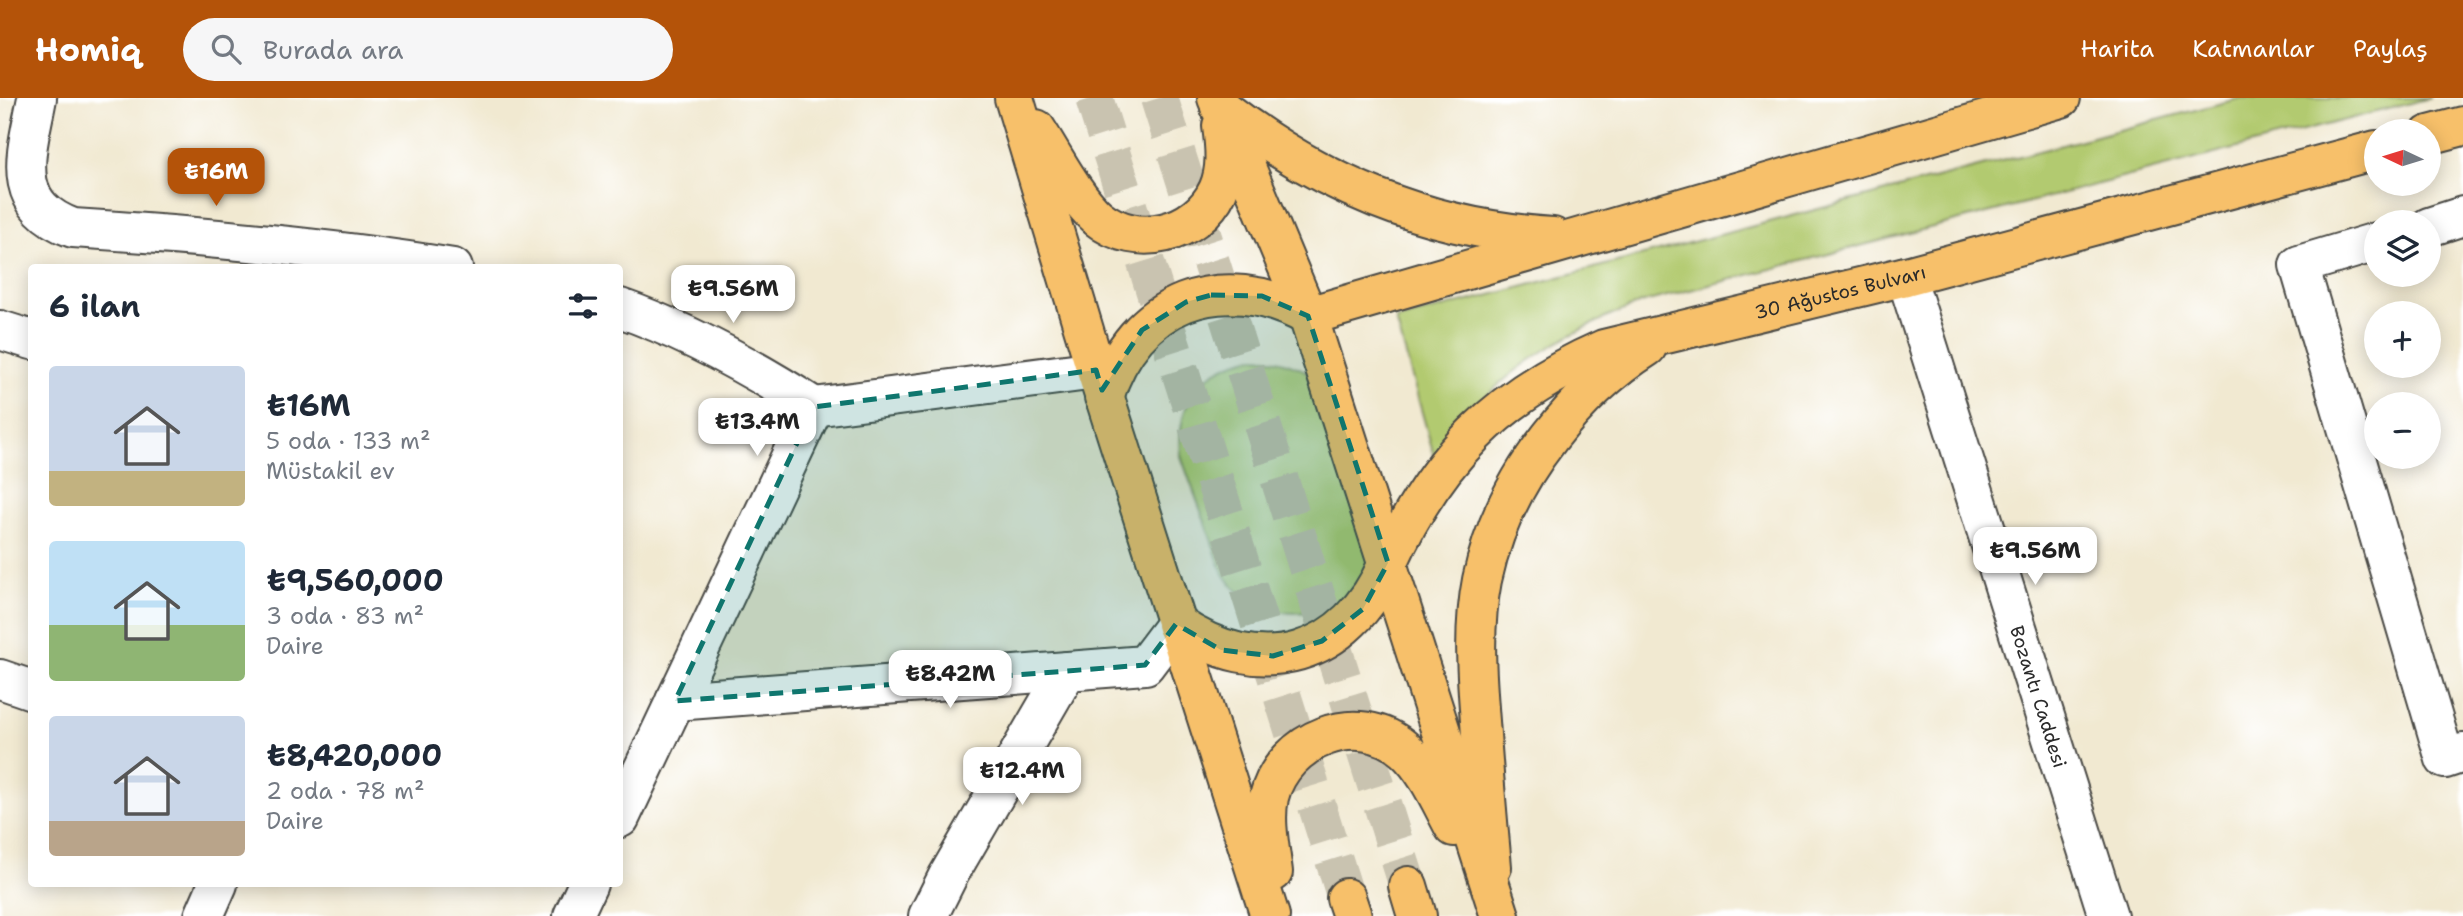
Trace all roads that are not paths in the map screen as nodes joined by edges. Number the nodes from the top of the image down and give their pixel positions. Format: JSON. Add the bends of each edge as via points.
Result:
{"nodes":[{"id":1,"x":37,"y":98,"type":"edge"},
{"id":2,"x":1015,"y":98,"type":"edge"},
{"id":3,"x":2061,"y":98,"type":"edge"},
{"id":4,"x":1219,"y":103,"type":"edge"},
{"id":5,"x":2463,"y":126,"type":"edge"},
{"id":6,"x":2441,"y":132,"type":"edge"},
{"id":7,"x":2364,"y":152,"type":"edge"},
{"id":8,"x":2463,"y":216,"type":"edge"},
{"id":9,"x":2441,"y":222,"type":"edge"},
{"id":10,"x":1572,"y":238,"type":"junction"},
{"id":11,"x":2364,"y":246,"type":"edge"},
{"id":12,"x":426,"y":264,"type":"edge"},
{"id":13,"x":1906,"y":276,"type":"junction"},
{"id":14,"x":623,"y":310,"type":"edge"},
{"id":15,"x":1308,"y":316,"type":"junction"},
{"id":16,"x":0,"y":330,"type":"edge"},
{"id":17,"x":1667,"y":335,"type":"junction"},
{"id":18,"x":28,"y":339,"type":"edge"},
{"id":19,"x":1100,"y":384,"type":"junction"},
{"id":20,"x":814,"y":407,"type":"junction"},
{"id":21,"x":1388,"y":563,"type":"junction"},
{"id":22,"x":1176,"y":624,"type":"junction"},
{"id":23,"x":1067,"y":671,"type":"junction"},
{"id":24,"x":0,"y":679,"type":"edge"},
{"id":25,"x":28,"y":689,"type":"edge"},
{"id":26,"x":675,"y":701,"type":"junction"},
{"id":27,"x":2463,"y":753,"type":"edge"},
{"id":28,"x":623,"y":812,"type":"edge"},
{"id":29,"x":217,"y":887,"type":"edge"},
{"id":30,"x":587,"y":887,"type":"edge"},
{"id":31,"x":1497,"y":907,"type":"edge"},
{"id":32,"x":204,"y":916,"type":"edge"},
{"id":33,"x":573,"y":916,"type":"edge"},
{"id":34,"x":928,"y":916,"type":"edge"},
{"id":35,"x":1270,"y":916,"type":"edge"},
{"id":36,"x":1279,"y":916,"type":"edge"},
{"id":37,"x":2108,"y":916,"type":"edge"}],
"edges":[{"from":1,"to":12,"type":"street","via":[[25,167],[27,183],[33,198],[57,222],[73,228],[313,247]]},
{"from":2,"to":4,"type":"main road","via":[[1087,206],[1116,229],[1152,235],[1189,223],[1217,192],[1224,172]]},
{"from":2,"to":19,"type":"main road"},
{"from":3,"to":10,"type":"main road"},
{"from":4,"to":10,"type":"main road","via":[[1260,138],[1304,165],[1396,207],[1483,229]]},
{"from":4,"to":15,"type":"main road"},
{"from":5,"to":6,"type":"main road"},
{"from":7,"to":13,"type":"main road","name":"30 Ağustos Bulvarı"},
{"from":8,"to":9,"type":"street"},
{"from":10,"to":15,"type":"main road"},
{"from":11,"to":27,"type":"street","via":[[2300,265],[2445,759]]},
{"from":13,"to":17,"type":"main road","name":"30 Ağustos Bulvarı"},
{"from":13,"to":37,"type":"street","name":"Bozantı Caddesi"},
{"from":14,"to":20,"type":"street","via":[[693,338]]},
{"from":15,"to":19,"type":"main road","via":[[1262,296],[1236,293],[1186,302],[1142,330]]},
{"from":15,"to":21,"type":"main road"},
{"from":16,"to":18,"type":"street"},
{"from":17,"to":21,"type":"main road","name":"30 Ağustos Bulvarı","via":[[1604,349],[1507,403],[1451,457],[1426,490]]},
{"from":17,"to":31,"type":"main road","via":[[1630,358],[1567,415],[1521,479],[1491,545],[1482,582],[1476,674]]},
{"from":19,"to":20,"type":"street"},
{"from":19,"to":22,"type":"main road"},
{"from":20,"to":26,"type":"street"},
{"from":21,"to":22,"type":"main road","name":"30 Ağustos Bulvarı","via":[[1378,587],[1345,627],[1299,651],[1273,656],[1221,650]]},
{"from":21,"to":31,"type":"main road"},
{"from":22,"to":23,"type":"street","via":[[1145,665]]},
{"from":22,"to":35,"type":"main road"},
{"from":23,"to":26,"type":"street"},
{"from":23,"to":34,"type":"street"},
{"from":24,"to":25,"type":"street"},
{"from":26,"to":28,"type":"street"},
{"from":29,"to":32,"type":"street"},
{"from":30,"to":33,"type":"street"},
{"from":31,"to":36,"type":"main road","via":[[1418,763],[1385,738],[1345,731],[1304,746],[1275,778],[1267,822]]}]}
